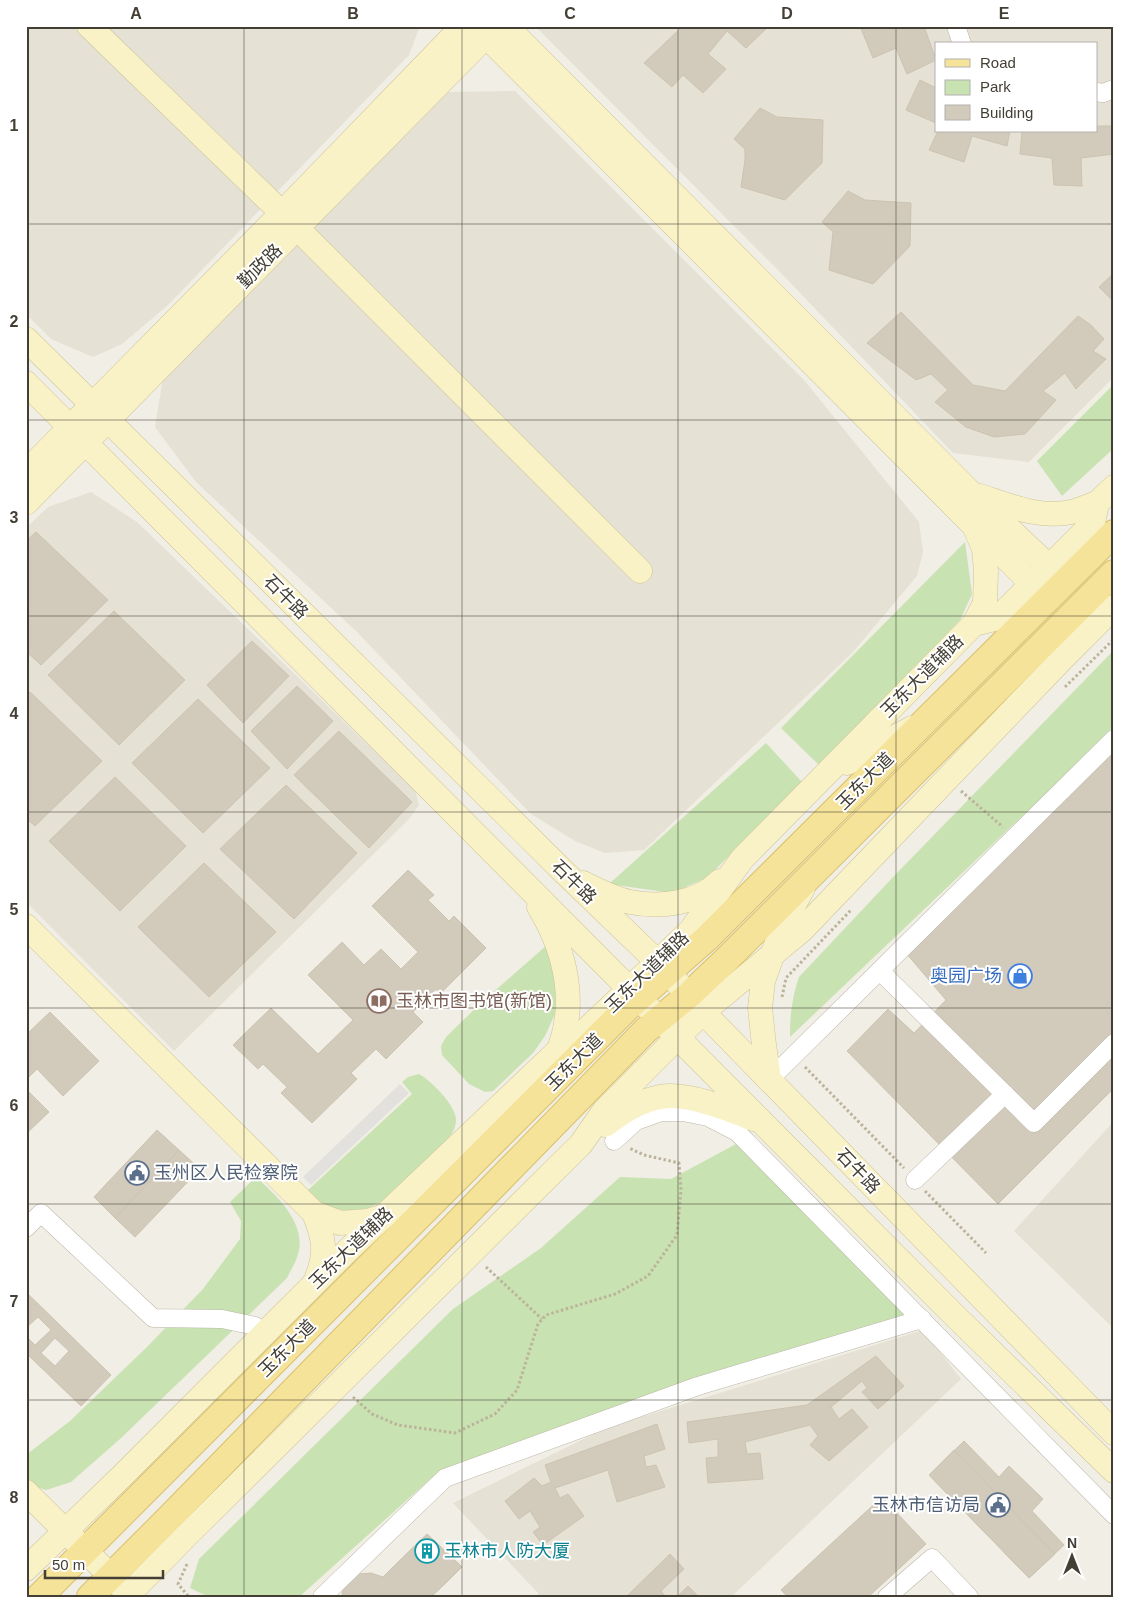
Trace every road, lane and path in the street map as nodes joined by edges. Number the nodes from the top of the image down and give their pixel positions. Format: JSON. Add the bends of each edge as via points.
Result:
{"nodes":[{"id":1,"x":89,"y":26,"type":"edge"},
{"id":2,"x":463,"y":26,"type":"edge"},
{"id":3,"x":956,"y":26,"type":"edge"},
{"id":4,"x":489,"y":29,"type":"edge"},
{"id":5,"x":961,"y":42,"type":"edge"},
{"id":6,"x":1114,"y":89,"type":"edge"},
{"id":7,"x":1098,"y":92,"type":"edge"},
{"id":8,"x":290,"y":220,"type":"junction"},
{"id":9,"x":26,"y":339,"type":"edge"},
{"id":10,"x":26,"y":383,"type":"edge"},
{"id":11,"x":100,"y":413,"type":"junction"},
{"id":12,"x":78,"y":436,"type":"junction"},
{"id":13,"x":26,"y":472,"type":"edge"},
{"id":14,"x":1114,"y":487,"type":"edge"},
{"id":15,"x":972,"y":493,"type":"junction"},
{"id":16,"x":26,"y":503,"type":"edge"},
{"id":17,"x":1097,"y":503,"type":"junction"},
{"id":18,"x":974,"y":526,"type":"junction"},
{"id":19,"x":1114,"y":533,"type":"edge"},
{"id":20,"x":640,"y":571,"type":"dead end"},
{"id":21,"x":1114,"y":573,"type":"edge"},
{"id":22,"x":1048,"y":583,"type":"junction"},
{"id":23,"x":1114,"y":607,"type":"edge"},
{"id":24,"x":974,"y":624,"type":"junction"},
{"id":25,"x":928,"y":718,"type":"junction"},
{"id":26,"x":1114,"y":739,"type":"edge"},
{"id":27,"x":947,"y":779,"type":"junction"},
{"id":28,"x":1015,"y":837,"type":"junction"},
{"id":29,"x":789,"y":857,"type":"junction"},
{"id":30,"x":742,"y":859,"type":"junction"},
{"id":31,"x":565,"y":873,"type":"junction"},
{"id":32,"x":809,"y":876,"type":"junction"},
{"id":33,"x":524,"y":882,"type":"junction"},
{"id":34,"x":26,"y":926,"type":"edge"},
{"id":35,"x":775,"y":952,"type":"junction"},
{"id":36,"x":662,"y":967,"type":"junction"},
{"id":37,"x":880,"y":971,"type":"junction"},
{"id":38,"x":635,"y":993,"type":"junction"},
{"id":39,"x":696,"y":1003,"type":"junction"},
{"id":40,"x":660,"y":1018,"type":"junction"},
{"id":41,"x":678,"y":1037,"type":"junction"},
{"id":42,"x":1114,"y":1043,"type":"edge"},
{"id":43,"x":559,"y":1050,"type":"junction"},
{"id":44,"x":794,"y":1055,"type":"junction"},
{"id":45,"x":769,"y":1080,"type":"junction"},
{"id":46,"x":1005,"y":1094,"type":"junction"},
{"id":47,"x":521,"y":1115,"type":"junction"},
{"id":48,"x":763,"y":1123,"type":"junction"},
{"id":49,"x":614,"y":1141,"type":"joint"},
{"id":50,"x":581,"y":1144,"type":"junction"},
{"id":51,"x":914,"y":1180,"type":"junction"},
{"id":52,"x":441,"y":1195,"type":"junction"},
{"id":53,"x":314,"y":1213,"type":"junction"},
{"id":54,"x":382,"y":1217,"type":"junction"},
{"id":55,"x":26,"y":1228,"type":"edge"},
{"id":56,"x":986,"y":1253,"type":"dead end"},
{"id":57,"x":486,"y":1267,"type":"dead end"},
{"id":58,"x":315,"y":1282,"type":"junction"},
{"id":59,"x":390,"y":1292,"type":"junction"},
{"id":60,"x":542,"y":1319,"type":"junction"},
{"id":61,"x":922,"y":1319,"type":"junction"},
{"id":62,"x":313,"y":1323,"type":"junction"},
{"id":63,"x":275,"y":1334,"type":"junction"},
{"id":64,"x":267,"y":1368,"type":"junction"},
{"id":65,"x":346,"y":1404,"type":"dead end"},
{"id":66,"x":1114,"y":1434,"type":"edge"},
{"id":67,"x":1114,"y":1471,"type":"edge"},
{"id":68,"x":26,"y":1492,"type":"edge"},
{"id":69,"x":1114,"y":1515,"type":"edge"},
{"id":70,"x":64,"y":1530,"type":"junction"},
{"id":71,"x":85,"y":1551,"type":"junction"},
{"id":72,"x":189,"y":1557,"type":"dead end"},
{"id":73,"x":26,"y":1569,"type":"edge"},
{"id":74,"x":124,"y":1591,"type":"edge"},
{"id":75,"x":39,"y":1597,"type":"edge"},
{"id":76,"x":90,"y":1597,"type":"edge"},
{"id":77,"x":190,"y":1597,"type":"edge"},
{"id":78,"x":322,"y":1597,"type":"edge"},
{"id":79,"x":887,"y":1597,"type":"edge"},
{"id":80,"x":969,"y":1597,"type":"edge"}],
"edges":[{"from":1,"to":8,"type":"street"},
{"from":2,"to":8,"type":"street","name":"勤政路"},
{"from":3,"to":5,"type":"street"},
{"from":4,"to":8,"type":"street","name":"勤政路"},
{"from":4,"to":15,"type":"street"},
{"from":4,"to":18,"type":"street"},
{"from":6,"to":7,"type":"street"},
{"from":8,"to":11,"type":"street","name":"勤政路"},
{"from":8,"to":20,"type":"street"},
{"from":9,"to":11,"type":"street","name":"石牛路"},
{"from":10,"to":12,"type":"street","name":"石牛路"},
{"from":11,"to":12,"type":"street","name":"勤政路"},
{"from":11,"to":31,"type":"street","name":"石牛路"},
{"from":12,"to":13,"type":"street","name":"勤政路"},
{"from":12,"to":16,"type":"street","name":"勤政路"},
{"from":12,"to":33,"type":"street","name":"石牛路"},
{"from":14,"to":17,"type":"street","name":"玉东大道辅路"},
{"from":15,"to":17,"type":"street","via":[[1018,509],[1047,514],[1073,512]]},
{"from":15,"to":22,"type":"street"},
{"from":17,"to":22,"type":"street","name":"玉东大道辅路","via":[[1093,523]]},
{"from":18,"to":22,"type":"street"},
{"from":18,"to":24,"type":"street","via":[[984,549],[986,572],[984,603]]},
{"from":19,"to":22,"type":"main road","name":"玉东大道"},
{"from":21,"to":32,"type":"main road","name":"玉东大道"},
{"from":22,"to":24,"type":"street","name":"玉东大道辅路","via":[[998,618]]},
{"from":22,"to":25,"type":"main road","name":"玉东大道"},
{"from":23,"to":27,"type":"street"},
{"from":24,"to":30,"type":"street","name":"玉东大道辅路"},
{"from":25,"to":29,"type":"main road","name":"玉东大道"},
{"from":25,"to":30,"type":"street","via":[[838,768]]},
{"from":26,"to":28,"type":"street"},
{"from":27,"to":28,"type":"path"},
{"from":27,"to":35,"type":"street","via":[[802,930]]},
{"from":28,"to":37,"type":"street"},
{"from":29,"to":32,"type":"main road","via":[[773,882],[776,890],[788,892]]},
{"from":29,"to":36,"type":"main road","name":"玉东大道","via":[[706,939]]},
{"from":30,"to":31,"type":"street","via":[[713,888],[688,901],[673,903],[628,901]]},
{"from":30,"to":36,"type":"street","name":"玉东大道辅路"},
{"from":31,"to":36,"type":"street","name":"石牛路"},
{"from":32,"to":35,"type":"street","via":[[784,923]]},
{"from":32,"to":39,"type":"main road","name":"玉东大道"},
{"from":33,"to":38,"type":"street","name":"石牛路"},
{"from":33,"to":43,"type":"street","via":[[560,949],[566,974],[567,1020]]},
{"from":34,"to":53,"type":"street"},
{"from":35,"to":39,"type":"street"},
{"from":35,"to":45,"type":"street","via":[[763,981],[760,1008]]},
{"from":36,"to":38,"type":"main road","name":"玉东大道"},
{"from":36,"to":39,"type":"street","name":"石牛路"},
{"from":37,"to":44,"type":"street"},
{"from":37,"to":46,"type":"street"},
{"from":38,"to":40,"type":"street","name":"石牛路"},
{"from":38,"to":43,"type":"street","name":"玉东大道辅路"},
{"from":38,"to":47,"type":"main road","name":"玉东大道"},
{"from":39,"to":40,"type":"main road","name":"玉东大道"},
{"from":39,"to":41,"type":"street"},
{"from":39,"to":45,"type":"street","name":"石牛路"},
{"from":40,"to":41,"type":"street","name":"石牛路"},
{"from":40,"to":59,"type":"main road","name":"玉东大道"},
{"from":41,"to":48,"type":"street","name":"石牛路"},
{"from":41,"to":50,"type":"street","via":[[604,1111]]},
{"from":42,"to":46,"type":"street","via":[[1034,1123]]},
{"from":43,"to":47,"type":"street"},
{"from":43,"to":54,"type":"street","name":"玉东大道辅路"},
{"from":44,"to":45,"type":"street"},
{"from":44,"to":51,"type":"path"},
{"from":45,"to":66,"type":"street","name":"石牛路"},
{"from":46,"to":51,"type":"street"},
{"from":47,"to":52,"type":"main road","name":"玉东大道"},
{"from":48,"to":50,"type":"street","via":[[722,1106],[662,1097],[638,1104],[616,1116]]},
{"from":48,"to":67,"type":"street","name":"石牛路"},
{"from":49,"to":60,"type":"path","via":[[644,1155],[679,1163],[682,1190],[677,1234],[648,1276],[615,1294]]},
{"from":49,"to":61,"type":"street","via":[[636,1122],[661,1112],[708,1117],[737,1132]]},
{"from":50,"to":59,"type":"street","via":[[488,1231]]},
{"from":50,"to":74,"type":"street"},
{"from":51,"to":56,"type":"path"},
{"from":52,"to":54,"type":"street"},
{"from":52,"to":62,"type":"main road","name":"玉东大道"},
{"from":53,"to":54,"type":"street","via":[[340,1223]]},
{"from":53,"to":58,"type":"street","via":[[322,1232],[324,1254]]},
{"from":54,"to":58,"type":"street","name":"玉东大道辅路"},
{"from":55,"to":63,"type":"street","via":[[41,1213],[152,1318],[222,1319]]},
{"from":57,"to":60,"type":"path"},
{"from":58,"to":63,"type":"street","name":"玉东大道辅路"},
{"from":59,"to":74,"type":"main road","name":"玉东大道"},
{"from":60,"to":65,"type":"path","via":[[517,1390],[495,1414],[455,1433],[398,1425],[372,1414],[353,1397]]},
{"from":61,"to":69,"type":"street"},
{"from":61,"to":78,"type":"street","via":[[698,1386],[445,1478]]},
{"from":62,"to":63,"type":"street"},
{"from":62,"to":64,"type":"main road","name":"玉东大道"},
{"from":63,"to":64,"type":"street"},
{"from":63,"to":70,"type":"street","name":"玉东大道辅路","via":[[241,1356]]},
{"from":64,"to":71,"type":"main road","name":"玉东大道"},
{"from":68,"to":70,"type":"street"},
{"from":70,"to":71,"type":"street"},
{"from":70,"to":73,"type":"street","name":"玉东大道辅路"},
{"from":71,"to":74,"type":"street"},
{"from":71,"to":75,"type":"main road","name":"玉东大道"},
{"from":72,"to":77,"type":"path","via":[[178,1584]]},
{"from":74,"to":76,"type":"main road","name":"玉东大道"},
{"from":79,"to":80,"type":"street","via":[[932,1558]]}]}
